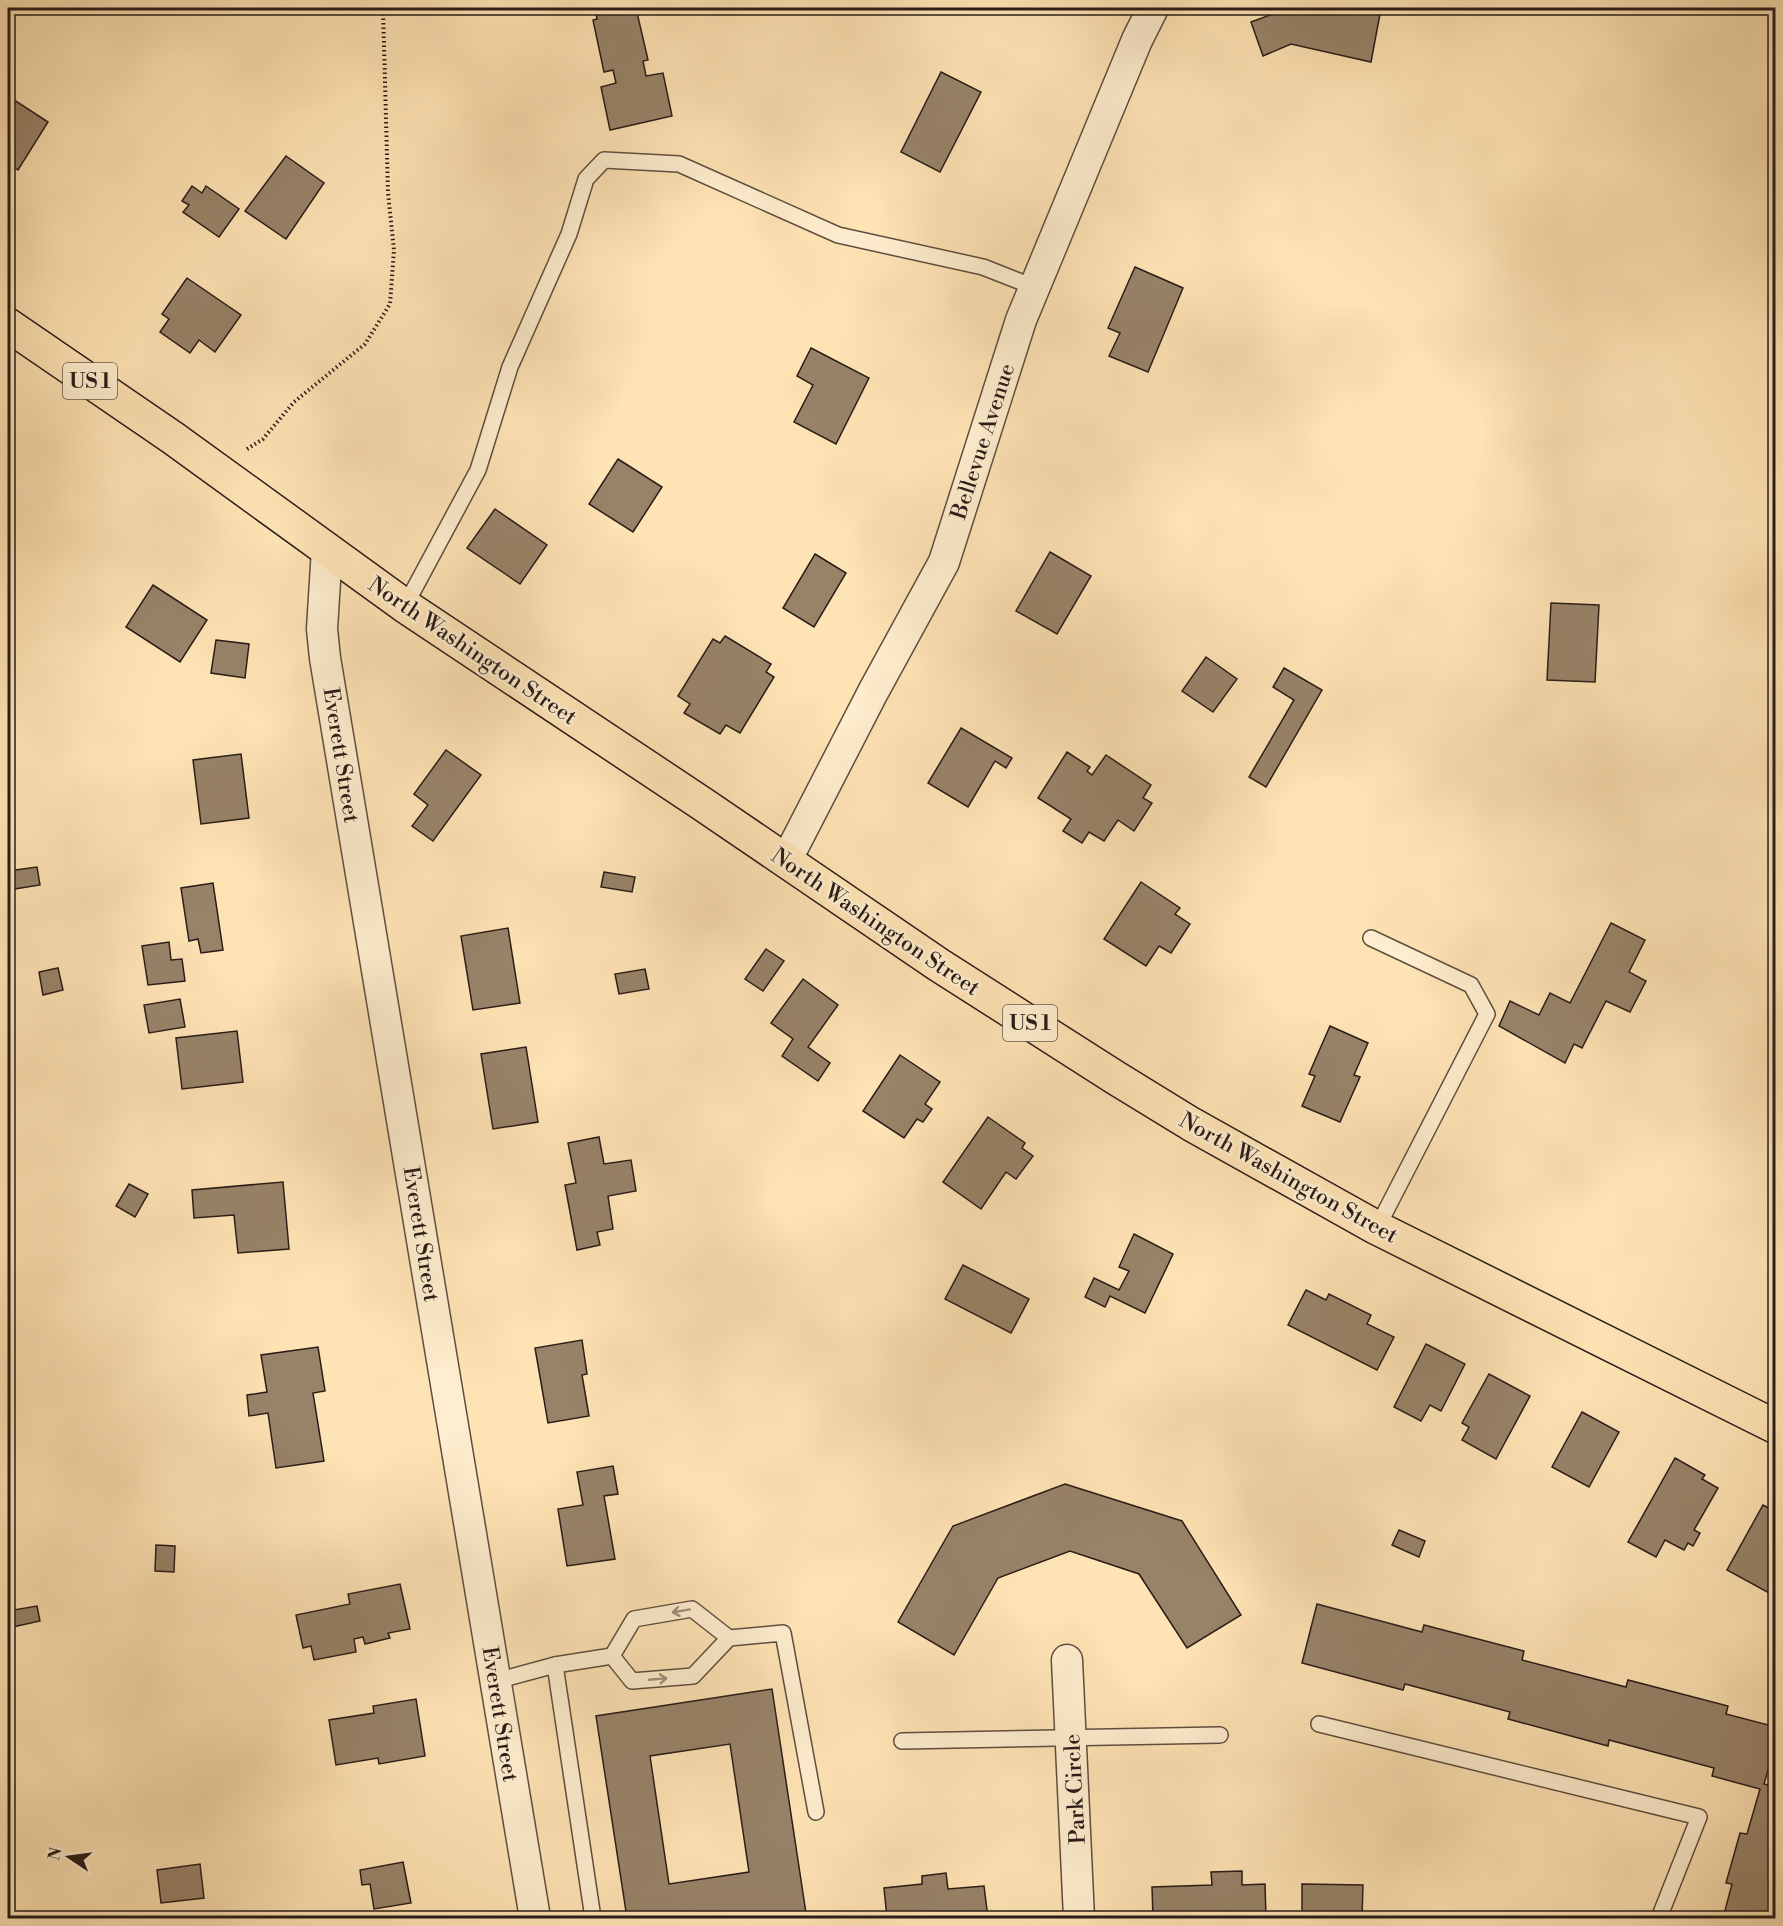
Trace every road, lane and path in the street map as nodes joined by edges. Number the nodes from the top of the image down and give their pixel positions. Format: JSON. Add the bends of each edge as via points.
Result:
{"nodes":[{"id":1,"x":383,"y":8,"type":"edge"},
{"id":2,"x":1153,"y":8,"type":"edge"},
{"id":3,"x":1034,"y":287,"type":"junction"},
{"id":4,"x":8,"y":326,"type":"edge"},
{"id":5,"x":216,"y":469,"type":"junction"},
{"id":6,"x":327,"y":549,"type":"junction"},
{"id":7,"x":405,"y":606,"type":"junction"},
{"id":8,"x":786,"y":861,"type":"junction"},
{"id":9,"x":1371,"y":938,"type":"dead end"},
{"id":10,"x":1377,"y":1228,"type":"junction"},
{"id":11,"x":1776,"y":1427,"type":"edge"},
{"id":12,"x":729,"y":1638,"type":"junction"},
{"id":13,"x":612,"y":1656,"type":"junction"},
{"id":14,"x":1068,"y":1660,"type":"dead end"},
{"id":15,"x":555,"y":1665,"type":"junction"},
{"id":16,"x":496,"y":1681,"type":"junction"},
{"id":17,"x":1319,"y":1724,"type":"dead end"},
{"id":18,"x":1220,"y":1735,"type":"dead end"},
{"id":19,"x":1071,"y":1737,"type":"junction"},
{"id":20,"x":902,"y":1741,"type":"dead end"},
{"id":21,"x":816,"y":1812,"type":"dead end"},
{"id":22,"x":535,"y":1918,"type":"edge"},
{"id":23,"x":593,"y":1918,"type":"edge"},
{"id":24,"x":1080,"y":1918,"type":"edge"},
{"id":25,"x":1659,"y":1918,"type":"edge"}],
"edges":[{"from":1,"to":5,"type":"path","via":[[388,193],[394,250],[390,304],[365,344],[294,402],[263,439]]},
{"from":2,"to":3,"type":"street","name":"Bellevue Avenue"},
{"from":3,"to":7,"type":"lane","via":[[983,267],[838,235],[679,164],[604,160],[586,179],[569,234],[510,367],[478,470]]},
{"from":3,"to":8,"type":"street","name":"Bellevue Avenue","via":[[1020,320],[944,562]]},
{"from":4,"to":5,"type":"main road","name":"North Washington Street","number":"US 1"},
{"from":5,"to":6,"type":"main road","name":"North Washington Street","number":"US 1"},
{"from":6,"to":7,"type":"main road","name":"North Washington Street","number":"US 1"},
{"from":6,"to":16,"type":"street","name":"Everett Street","via":[[322,629],[325,658]]},
{"from":7,"to":8,"type":"main road","name":"North Washington Street","number":"US 1"},
{"from":8,"to":10,"type":"main road","name":"North Washington Street","number":"US 1","via":[[1116,1078]]},
{"from":9,"to":10,"type":"lane","via":[[1471,984],[1487,1014]]},
{"from":10,"to":11,"type":"main road","name":"North Washington Street","number":"US 1"},
{"from":13,"to":12,"type":"lane","one_way":true,"via":[[632,1681],[693,1676]]},
{"from":12,"to":13,"type":"lane","one_way":true,"via":[[692,1609],[633,1619]]},
{"from":12,"to":21,"type":"lane","via":[[783,1633]]},
{"from":13,"to":15,"type":"lane"},
{"from":14,"to":19,"type":"street","name":"Park Circle"},
{"from":15,"to":16,"type":"lane"},
{"from":15,"to":23,"type":"lane"},
{"from":16,"to":22,"type":"street","name":"Everett Street"},
{"from":17,"to":25,"type":"lane","via":[[1699,1817]]},
{"from":18,"to":19,"type":"lane"},
{"from":19,"to":20,"type":"lane"},
{"from":19,"to":24,"type":"street","name":"Park Circle"}]}
